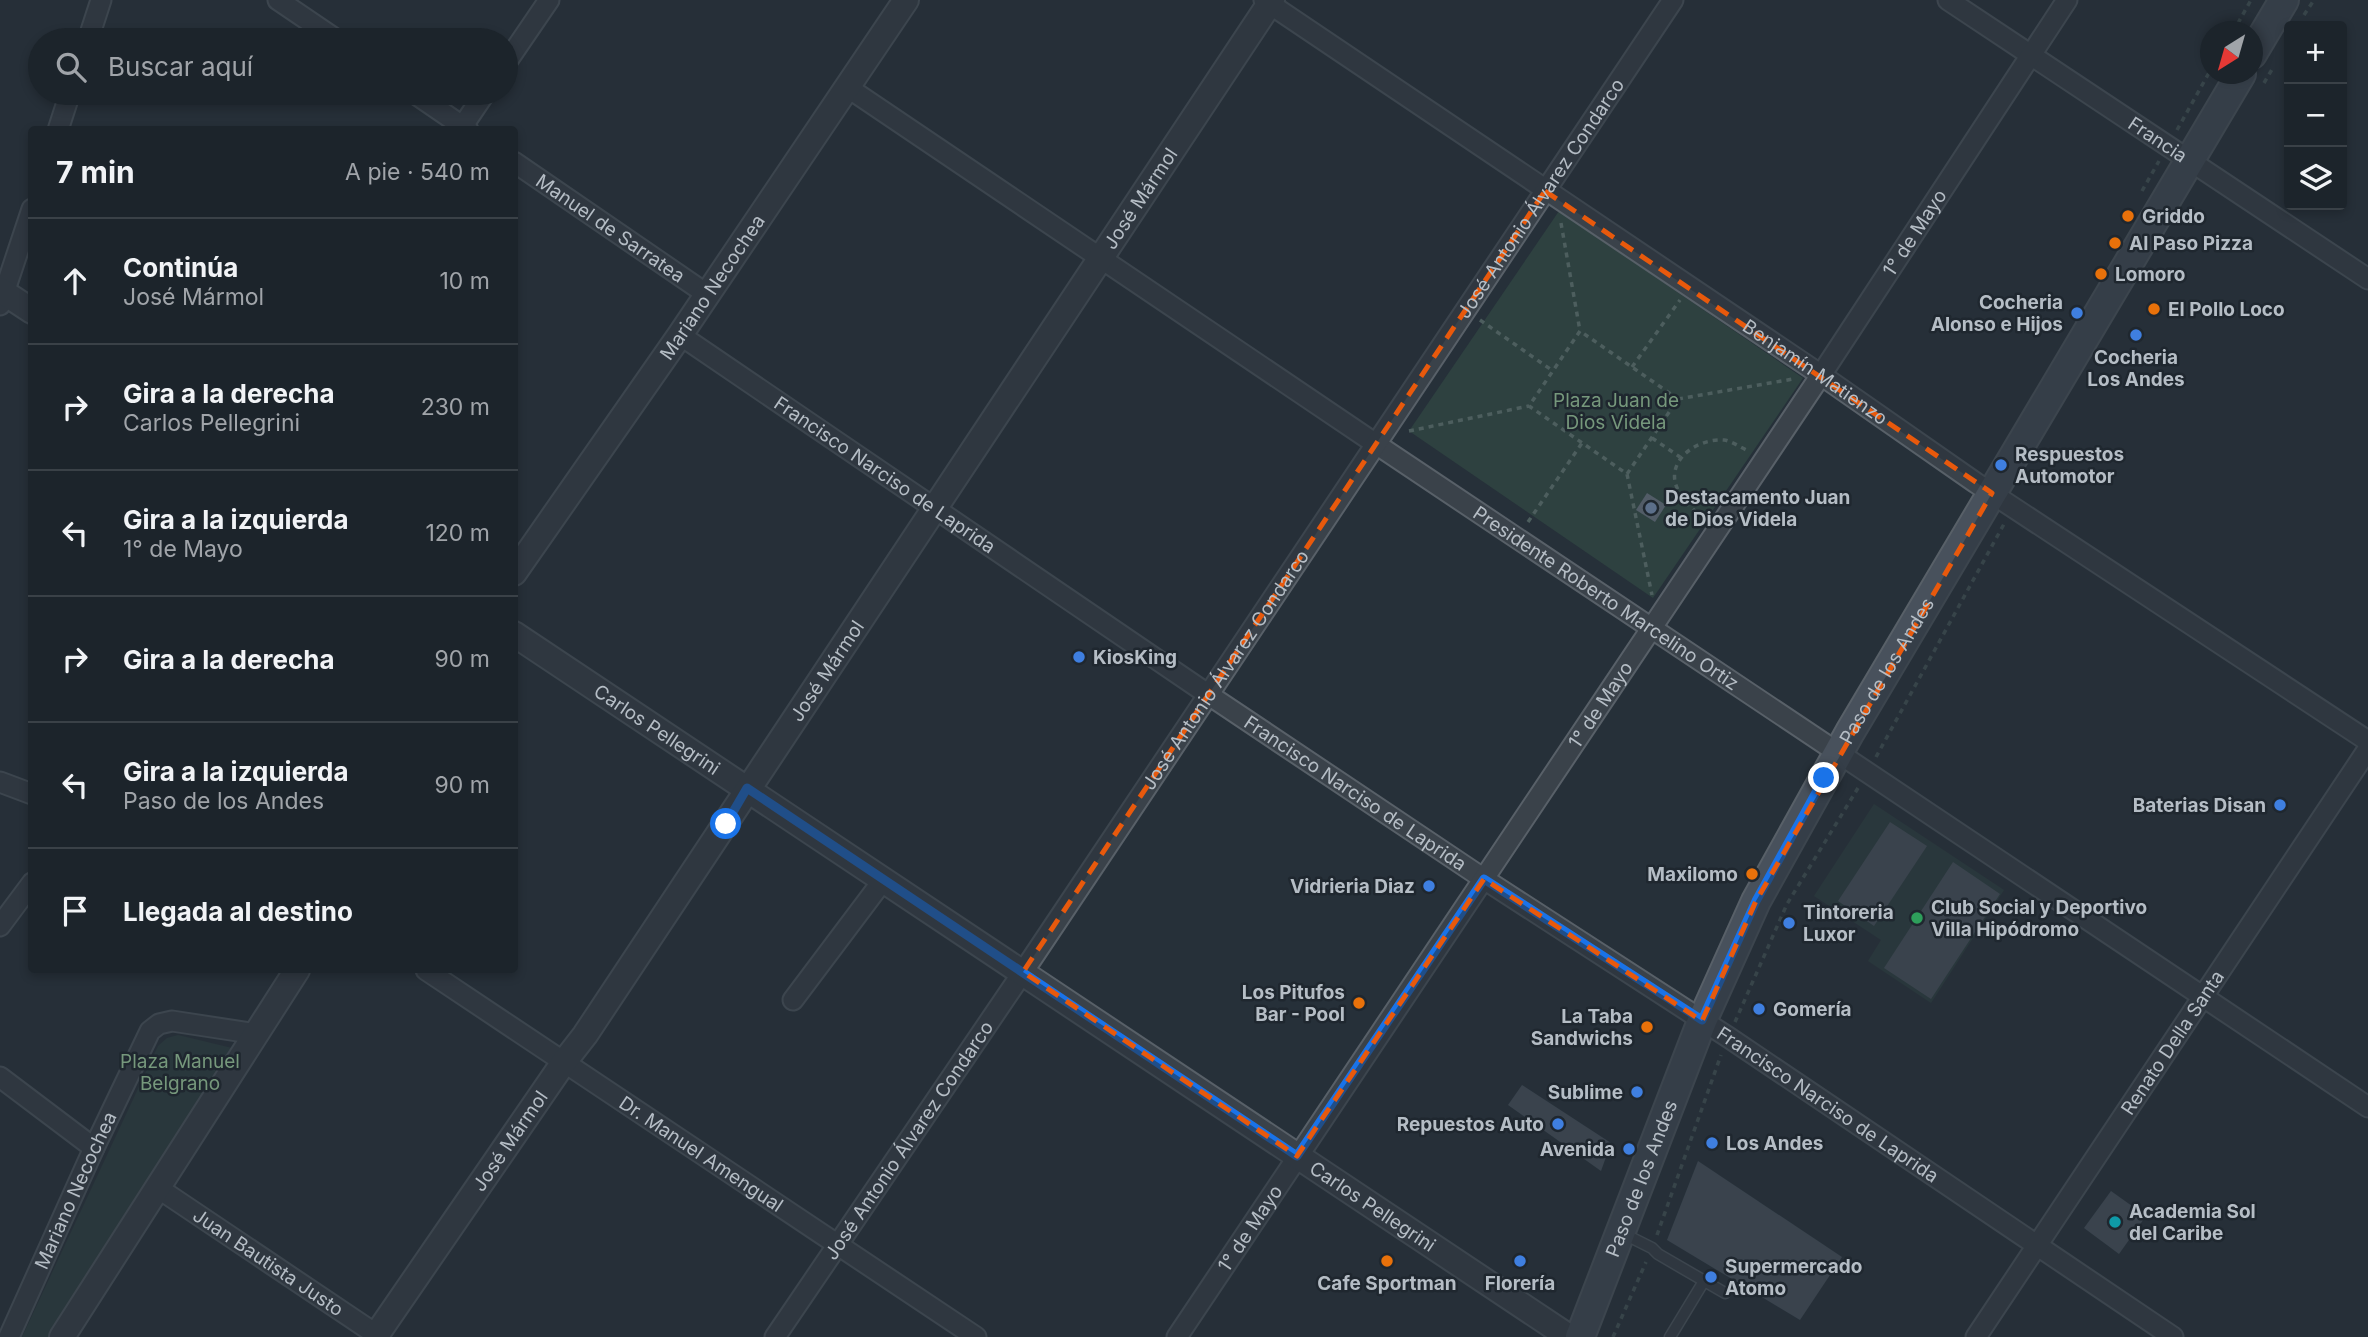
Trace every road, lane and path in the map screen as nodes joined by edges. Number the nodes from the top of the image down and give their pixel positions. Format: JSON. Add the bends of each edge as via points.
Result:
{"nodes":[{"id":1,"x":101,"y":0,"type":"edge"},
{"id":2,"x":278,"y":0,"type":"edge"},
{"id":3,"x":549,"y":0,"type":"edge"},
{"id":4,"x":906,"y":0,"type":"edge"},
{"id":5,"x":1673,"y":0,"type":"edge"},
{"id":6,"x":1948,"y":0,"type":"edge"},
{"id":7,"x":2067,"y":0,"type":"edge"},
{"id":8,"x":2251,"y":0,"type":"edge"},
{"id":9,"x":2284,"y":0,"type":"edge"},
{"id":10,"x":1268,"y":1,"type":"edge"},
{"id":11,"x":2239,"y":21,"type":"edge"},
{"id":12,"x":92,"y":28,"type":"edge"},
{"id":13,"x":319,"y":28,"type":"edge"},
{"id":14,"x":518,"y":45,"type":"edge"},
{"id":15,"x":2030,"y":55,"type":"junction"},
{"id":16,"x":2264,"y":59,"type":"edge"},
{"id":17,"x":2248,"y":84,"type":"edge"},
{"id":18,"x":848,"y":88,"type":"junction"},
{"id":19,"x":66,"y":105,"type":"edge"},
{"id":20,"x":431,"y":105,"type":"edge"},
{"id":21,"x":477,"y":105,"type":"edge"},
{"id":22,"x":59,"y":126,"type":"edge"},
{"id":23,"x":460,"y":126,"type":"edge"},
{"id":24,"x":464,"y":126,"type":"edge"},
{"id":25,"x":2190,"y":162,"type":"junction"},
{"id":26,"x":518,"y":165,"type":"edge"},
{"id":27,"x":1545,"y":191,"type":"junction"},
{"id":28,"x":1559,"y":211,"type":"dead end"},
{"id":29,"x":28,"y":220,"type":"edge"},
{"id":30,"x":1100,"y":257,"type":"junction"},
{"id":31,"x":2368,"y":279,"type":"edge"},
{"id":32,"x":1690,"y":287,"type":"junction"},
{"id":33,"x":708,"y":295,"type":"junction"},
{"id":34,"x":1,"y":296,"type":"edge"},
{"id":35,"x":28,"y":309,"type":"edge"},
{"id":36,"x":1465,"y":310,"type":"junction"},
{"id":37,"x":1580,"y":331,"type":"junction"},
{"id":38,"x":681,"y":335,"type":"junction"},
{"id":39,"x":1632,"y":367,"type":"junction"},
{"id":40,"x":1553,"y":371,"type":"junction"},
{"id":41,"x":1812,"y":377,"type":"junction"},
{"id":42,"x":1678,"y":399,"type":"junction"},
{"id":43,"x":1529,"y":406,"type":"junction"},
{"id":44,"x":1409,"y":431,"type":"dead end"},
{"id":45,"x":1652,"y":438,"type":"junction"},
{"id":46,"x":1582,"y":443,"type":"junction"},
{"id":47,"x":1376,"y":444,"type":"junction"},
{"id":48,"x":1752,"y":453,"type":"dead end"},
{"id":49,"x":1680,"y":457,"type":"junction"},
{"id":50,"x":1627,"y":474,"type":"junction"},
{"id":51,"x":2003,"y":500,"type":"junction"},
{"id":52,"x":933,"y":508,"type":"junction"},
{"id":53,"x":1705,"y":520,"type":"dead end"},
{"id":54,"x":1518,"y":539,"type":"junction"},
{"id":55,"x":518,"y":567,"type":"edge"},
{"id":56,"x":1653,"y":598,"type":"dead end"},
{"id":57,"x":1651,"y":628,"type":"junction"},
{"id":58,"x":518,"y":637,"type":"edge"},
{"id":59,"x":1209,"y":695,"type":"junction"},
{"id":60,"x":2368,"y":741,"type":"edge"},
{"id":61,"x":2368,"y":749,"type":"edge"},
{"id":62,"x":1839,"y":752,"type":"junction"},
{"id":63,"x":1868,"y":771,"type":"junction"},
{"id":64,"x":0,"y":782,"type":"edge"},
{"id":65,"x":747,"y":788,"type":"junction"},
{"id":66,"x":28,"y":792,"type":"edge"},
{"id":67,"x":884,"y":879,"type":"junction"},
{"id":68,"x":1484,"y":879,"type":"junction"},
{"id":69,"x":28,"y":888,"type":"edge"},
{"id":70,"x":0,"y":926,"type":"edge"},
{"id":71,"x":1023,"y":972,"type":"junction"},
{"id":72,"x":295,"y":973,"type":"edge"},
{"id":73,"x":430,"y":973,"type":"edge"},
{"id":74,"x":2204,"y":997,"type":"junction"},
{"id":75,"x":793,"y":1000,"type":"dead end"},
{"id":76,"x":1702,"y":1020,"type":"junction"},
{"id":77,"x":257,"y":1034,"type":"junction"},
{"id":78,"x":1728,"y":1037,"type":"junction"},
{"id":79,"x":564,"y":1062,"type":"junction"},
{"id":80,"x":0,"y":1077,"type":"edge"},
{"id":81,"x":2368,"y":1107,"type":"edge"},
{"id":82,"x":94,"y":1148,"type":"junction"},
{"id":83,"x":1297,"y":1156,"type":"junction"},
{"id":84,"x":158,"y":1188,"type":"junction"},
{"id":85,"x":1621,"y":1233,"type":"junction"},
{"id":86,"x":838,"y":1244,"type":"junction"},
{"id":87,"x":2037,"y":1245,"type":"junction"},
{"id":88,"x":1652,"y":1248,"type":"junction"},
{"id":89,"x":1704,"y":1281,"type":"junction"},
{"id":90,"x":1725,"y":1293,"type":"dead end"},
{"id":91,"x":377,"y":1336,"type":"edge"},
{"id":92,"x":9,"y":1337,"type":"edge"},
{"id":93,"x":62,"y":1337,"type":"edge"},
{"id":94,"x":775,"y":1337,"type":"edge"},
{"id":95,"x":976,"y":1337,"type":"edge"},
{"id":96,"x":1177,"y":1337,"type":"edge"},
{"id":97,"x":1569,"y":1337,"type":"edge"},
{"id":98,"x":1580,"y":1337,"type":"edge"},
{"id":99,"x":1613,"y":1337,"type":"edge"},
{"id":100,"x":1670,"y":1337,"type":"edge"},
{"id":101,"x":1976,"y":1337,"type":"edge"},
{"id":102,"x":2173,"y":1337,"type":"edge"}],
"edges":[{"from":1,"to":12,"type":"street"},
{"from":2,"to":13,"type":"street"},
{"from":3,"to":14,"type":"street"},
{"from":4,"to":18,"type":"street","name":"Mariano Necochea"},
{"from":5,"to":27,"type":"street","name":"José Antonio Álvarez Condarco"},
{"from":6,"to":15,"type":"street","name":"Francia"},
{"from":7,"to":15,"type":"street","name":"1° de Mayo"},
{"from":8,"to":11,"type":"path"},
{"from":9,"to":16,"type":"main road"},
{"from":10,"to":27,"type":"street","name":"Benjamín Matienzo"},
{"from":10,"to":30,"type":"street","name":"José Mármol"},
{"from":15,"to":25,"type":"street","name":"Francia"},
{"from":15,"to":41,"type":"street","name":"1° de Mayo"},
{"from":17,"to":25,"type":"main road","name":"Paso de los Andes"},
{"from":18,"to":30,"type":"street","name":"Presidente Roberto Marcelino Ortiz"},
{"from":18,"to":33,"type":"street","name":"Mariano Necochea"},
{"from":19,"to":22,"type":"street"},
{"from":20,"to":23,"type":"street"},
{"from":21,"to":24,"type":"street"},
{"from":25,"to":31,"type":"street","name":"Francia"},
{"from":25,"to":51,"type":"main road","name":"Paso de los Andes"},
{"from":26,"to":33,"type":"street","name":"Manuel de Sarratea"},
{"from":27,"to":32,"type":"street","name":"Benjamín Matienzo"},
{"from":27,"to":36,"type":"street","name":"José Antonio Álvarez Condarco"},
{"from":28,"to":37,"type":"path"},
{"from":29,"to":34,"type":"street"},
{"from":30,"to":47,"type":"street","name":"Presidente Roberto Marcelino Ortiz"},
{"from":30,"to":52,"type":"street","name":"José Mármol"},
{"from":32,"to":39,"type":"path"},
{"from":32,"to":41,"type":"street","name":"Benjamín Matienzo"},
{"from":33,"to":38,"type":"street","name":"Mariano Necochea"},
{"from":34,"to":35,"type":"street"},
{"from":36,"to":40,"type":"path"},
{"from":36,"to":47,"type":"street","name":"José Antonio Álvarez Condarco"},
{"from":37,"to":39,"type":"path"},
{"from":37,"to":40,"type":"path"},
{"from":38,"to":52,"type":"street","name":"Francisco Narciso de Laprida"},
{"from":38,"to":55,"type":"street","name":"Mariano Necochea"},
{"from":39,"to":42,"type":"path"},
{"from":40,"to":43,"type":"path"},
{"from":41,"to":42,"type":"path"},
{"from":41,"to":51,"type":"street","name":"Benjamín Matienzo"},
{"from":41,"to":57,"type":"street","name":"1° de Mayo"},
{"from":42,"to":45,"type":"path"},
{"from":43,"to":44,"type":"path"},
{"from":43,"to":46,"type":"path"},
{"from":45,"to":49,"type":"path"},
{"from":45,"to":50,"type":"path"},
{"from":46,"to":50,"type":"path"},
{"from":46,"to":54,"type":"path"},
{"from":47,"to":54,"type":"street","name":"Presidente Roberto Marcelino Ortiz"},
{"from":47,"to":59,"type":"street","name":"José Antonio Álvarez Condarco"},
{"from":48,"to":49,"type":"path","via":[[1726,440],[1701,442]]},
{"from":49,"to":53,"type":"path","via":[[1674,475],[1679,494]]},
{"from":50,"to":56,"type":"path"},
{"from":51,"to":60,"type":"street","name":"Benjamín Matienzo"},
{"from":51,"to":62,"type":"main road","name":"Paso de los Andes"},
{"from":51,"to":63,"type":"path"},
{"from":52,"to":59,"type":"street","name":"Francisco Narciso de Laprida"},
{"from":52,"to":65,"type":"street","name":"José Mármol"},
{"from":54,"to":57,"type":"street","name":"Presidente Roberto Marcelino Ortiz"},
{"from":57,"to":62,"type":"street","name":"Presidente Roberto Marcelino Ortiz"},
{"from":57,"to":68,"type":"street","name":"1° de Mayo"},
{"from":58,"to":65,"type":"street","name":"Carlos Pellegrini"},
{"from":59,"to":68,"type":"street","name":"Francisco Narciso de Laprida"},
{"from":59,"to":71,"type":"street","name":"José Antonio Álvarez Condarco"},
{"from":61,"to":74,"type":"street","name":"Renato Della Santa"},
{"from":62,"to":63,"type":"street","name":"Presidente Roberto Marcelino Ortiz"},
{"from":62,"to":76,"type":"main road","name":"Paso de los Andes","via":[[1756,901]]},
{"from":63,"to":74,"type":"street","name":"Presidente Roberto Marcelino Ortiz"},
{"from":63,"to":78,"type":"path","via":[[1787,904]]},
{"from":64,"to":66,"type":"street"},
{"from":65,"to":67,"type":"street","name":"Carlos Pellegrini"},
{"from":65,"to":79,"type":"street","name":"José Mármol"},
{"from":67,"to":71,"type":"street","name":"Carlos Pellegrini"},
{"from":67,"to":75,"type":"street"},
{"from":68,"to":76,"type":"street","name":"Francisco Narciso de Laprida"},
{"from":68,"to":83,"type":"street","name":"1° de Mayo"},
{"from":69,"to":70,"type":"street"},
{"from":71,"to":83,"type":"street","name":"Carlos Pellegrini"},
{"from":71,"to":86,"type":"street","name":"José Antonio Álvarez Condarco"},
{"from":72,"to":77,"type":"street"},
{"from":73,"to":79,"type":"street","name":"Dr. Manuel Amengual"},
{"from":74,"to":81,"type":"street","name":"Presidente Roberto Marcelino Ortiz"},
{"from":74,"to":87,"type":"street","name":"Renato Della Santa"},
{"from":76,"to":78,"type":"street","name":"Francisco Narciso de Laprida"},
{"from":76,"to":85,"type":"main road","name":"Paso de los Andes"},
{"from":77,"to":82,"type":"street","name":"Mariano Necochea","via":[[186,1022],[159,1024],[148,1035]]},
{"from":77,"to":84,"type":"street"},
{"from":78,"to":87,"type":"street","name":"Francisco Narciso de Laprida"},
{"from":78,"to":88,"type":"path"},
{"from":79,"to":86,"type":"street","name":"Dr. Manuel Amengual"},
{"from":79,"to":91,"type":"street","name":"José Mármol"},
{"from":80,"to":82,"type":"street"},
{"from":82,"to":92,"type":"street","name":"Mariano Necochea"},
{"from":83,"to":96,"type":"street","name":"1° de Mayo"},
{"from":83,"to":97,"type":"street","name":"Carlos Pellegrini"},
{"from":84,"to":91,"type":"street","name":"Juan Bautista Justo"},
{"from":84,"to":93,"type":"street"},
{"from":85,"to":88,"type":"lane"},
{"from":85,"to":98,"type":"main road","name":"Paso de los Andes"},
{"from":86,"to":94,"type":"street","name":"José Antonio Álvarez Condarco"},
{"from":86,"to":95,"type":"street","name":"Dr. Manuel Amengual"},
{"from":87,"to":101,"type":"street","name":"Renato Della Santa"},
{"from":87,"to":102,"type":"street","name":"Francisco Narciso de Laprida"},
{"from":88,"to":89,"type":"lane"},
{"from":88,"to":99,"type":"path"},
{"from":89,"to":90,"type":"lane"},
{"from":89,"to":100,"type":"lane"}]}
